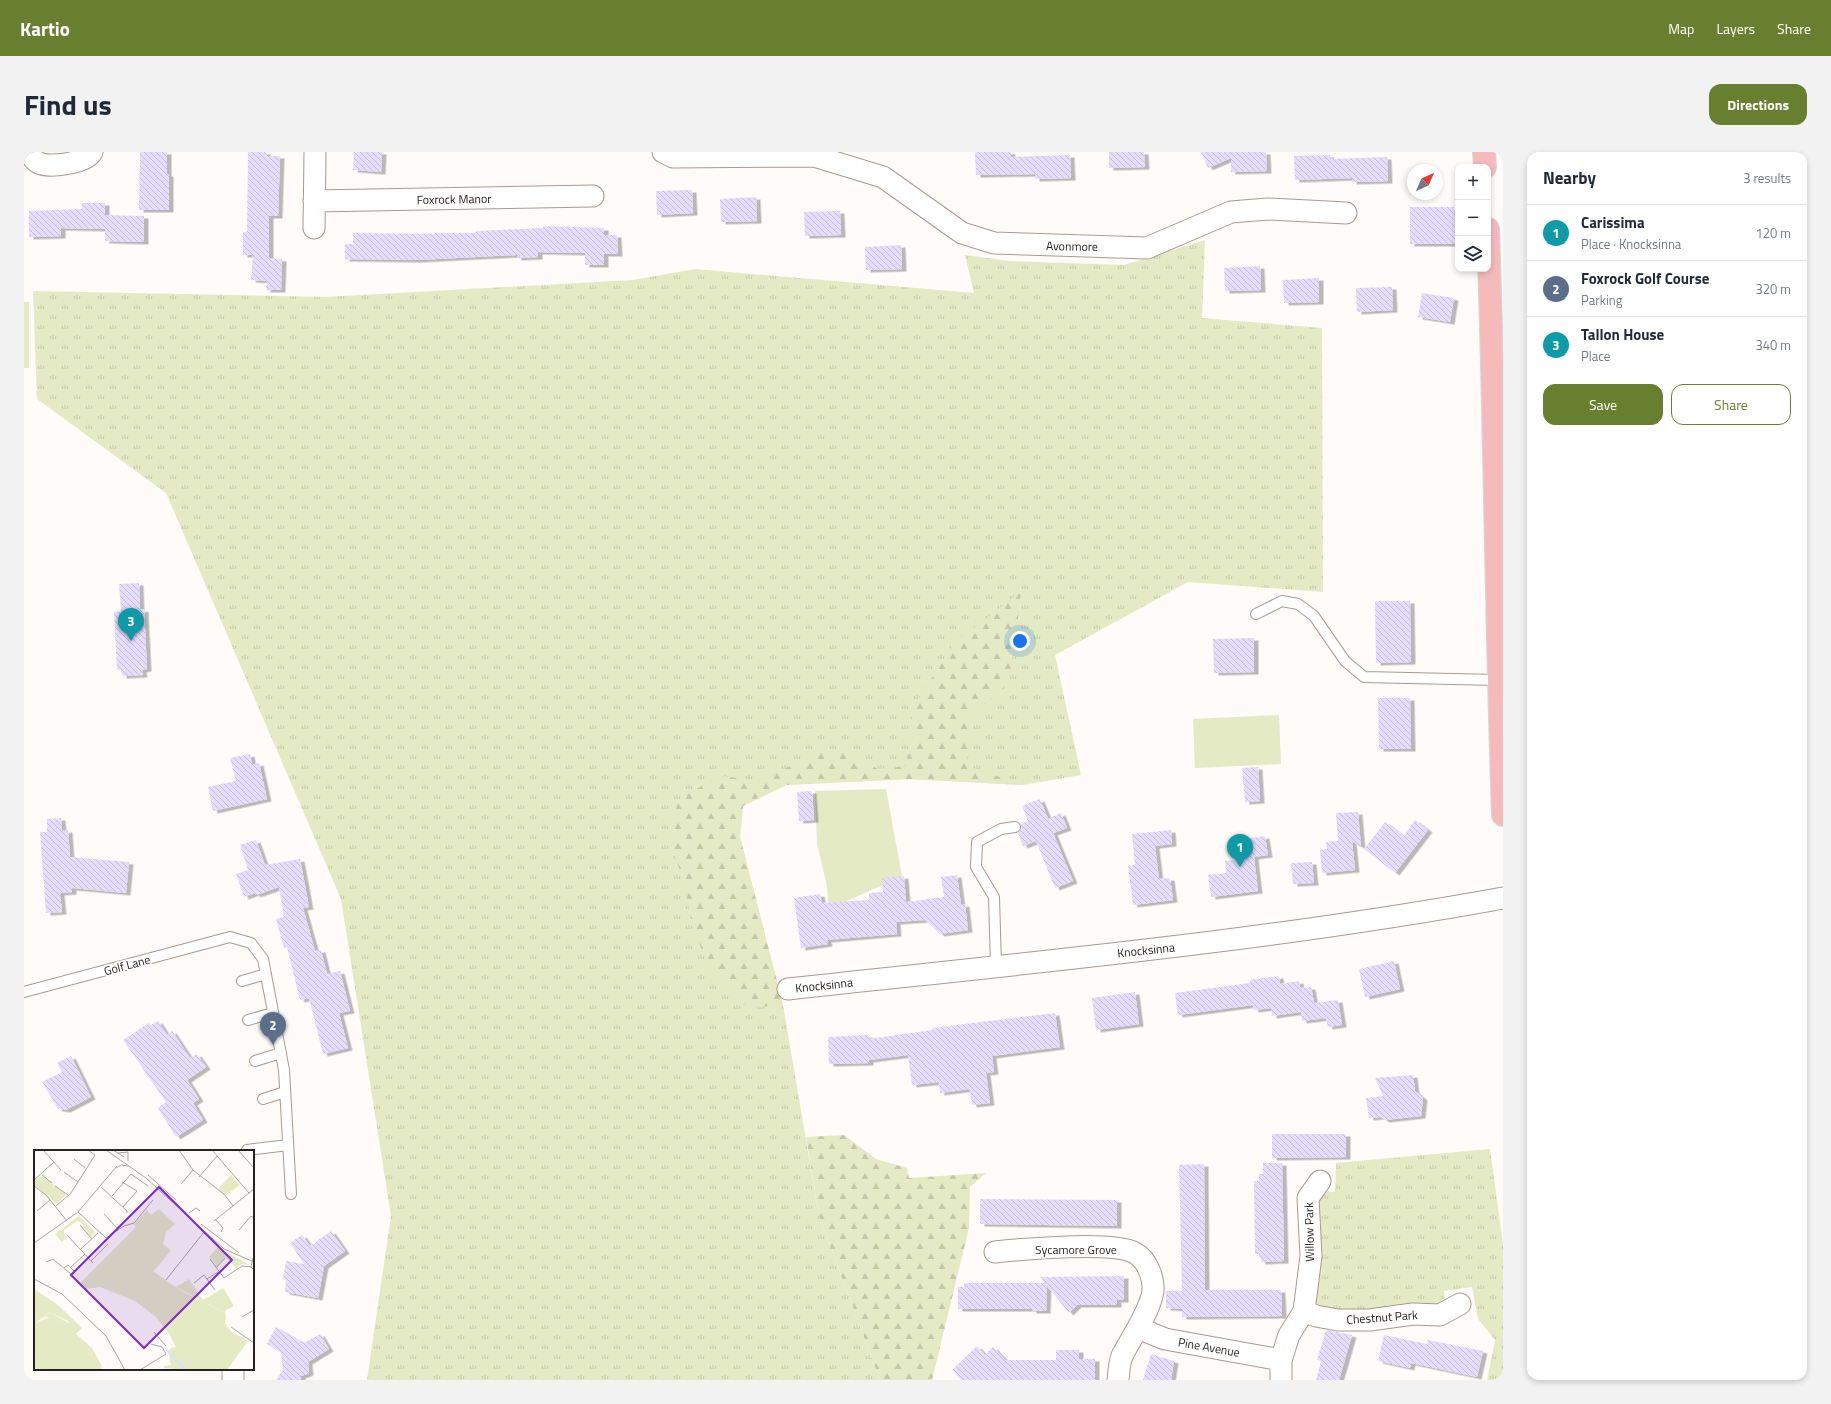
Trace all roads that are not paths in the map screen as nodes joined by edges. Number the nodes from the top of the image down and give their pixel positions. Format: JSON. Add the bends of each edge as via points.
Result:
{"nodes":[{"id":1,"x":30,"y":152,"type":"edge"},
{"id":2,"x":92,"y":152,"type":"edge"},
{"id":3,"x":315,"y":152,"type":"edge"},
{"id":4,"x":663,"y":152,"type":"edge"},
{"id":5,"x":1484,"y":152,"type":"edge"},
{"id":6,"x":814,"y":154,"type":"edge"},
{"id":7,"x":1485,"y":164,"type":"edge"},
{"id":8,"x":593,"y":196,"type":"dead end"},
{"id":9,"x":314,"y":201,"type":"junction"},
{"id":10,"x":1346,"y":213,"type":"dead end"},
{"id":11,"x":314,"y":228,"type":"dead end"},
{"id":12,"x":1488,"y":236,"type":"edge"},
{"id":13,"x":1256,"y":614,"type":"dead end"},
{"id":14,"x":1498,"y":680,"type":"junction"},
{"id":15,"x":1503,"y":815,"type":"edge"},
{"id":16,"x":1015,"y":827,"type":"dead end"},
{"id":17,"x":1503,"y":898,"type":"edge"},
{"id":18,"x":996,"y":966,"type":"junction"},
{"id":19,"x":266,"y":974,"type":"junction"},
{"id":20,"x":242,"y":980,"type":"dead end"},
{"id":21,"x":788,"y":989,"type":"dead end"},
{"id":22,"x":24,"y":992,"type":"edge"},
{"id":23,"x":273,"y":1013,"type":"junction"},
{"id":24,"x":248,"y":1020,"type":"dead end"},
{"id":25,"x":281,"y":1053,"type":"junction"},
{"id":26,"x":255,"y":1061,"type":"dead end"},
{"id":27,"x":285,"y":1092,"type":"junction"},
{"id":28,"x":263,"y":1099,"type":"dead end"},
{"id":29,"x":288,"y":1145,"type":"junction"},
{"id":30,"x":246,"y":1150,"type":"dead end"},
{"id":31,"x":1320,"y":1181,"type":"dead end"},
{"id":32,"x":291,"y":1194,"type":"dead end"},
{"id":33,"x":995,"y":1252,"type":"dead end"},
{"id":34,"x":1460,"y":1304,"type":"dead end"},
{"id":35,"x":1304,"y":1311,"type":"junction"},
{"id":36,"x":1138,"y":1328,"type":"junction"},
{"id":37,"x":233,"y":1370,"type":"edge"},
{"id":38,"x":1281,"y":1370,"type":"edge"},
{"id":39,"x":234,"y":1380,"type":"edge"},
{"id":40,"x":1118,"y":1380,"type":"edge"}],
"edges":[{"from":1,"to":2,"type":"street","via":[[37,162],[49,166],[82,160],[88,158]]},
{"from":3,"to":9,"type":"street"},
{"from":4,"to":6,"type":"street","name":"Avonmore","via":[[673,157]]},
{"from":5,"to":7,"type":"highway"},
{"from":6,"to":10,"type":"street","name":"Avonmore","via":[[883,177],[962,233],[994,243],[1148,248],[1231,212],[1268,209]]},
{"from":8,"to":9,"type":"street","name":"Foxrock Manor"},
{"from":9,"to":11,"type":"street"},
{"from":12,"to":14,"type":"highway"},
{"from":13,"to":14,"type":"lane","via":[[1282,601],[1298,604],[1314,616],[1345,661],[1364,677]]},
{"from":14,"to":15,"type":"highway"},
{"from":16,"to":18,"type":"lane","via":[[1001,829],[977,842],[976,867],[994,897]]},
{"from":17,"to":18,"type":"street","name":"Knocksinna","via":[[1427,912],[1230,940]]},
{"from":18,"to":21,"type":"street","name":"Knocksinna"},
{"from":19,"to":20,"type":"lane"},
{"from":19,"to":22,"type":"lane","name":"Golf Lane","via":[[263,959],[251,943],[230,937]]},
{"from":19,"to":23,"type":"lane"},
{"from":23,"to":24,"type":"lane"},
{"from":23,"to":25,"type":"lane"},
{"from":25,"to":26,"type":"lane"},
{"from":25,"to":27,"type":"lane"},
{"from":27,"to":28,"type":"lane"},
{"from":27,"to":29,"type":"lane"},
{"from":29,"to":30,"type":"lane"},
{"from":29,"to":32,"type":"lane"},
{"from":31,"to":35,"type":"street","name":"Willow Park","via":[[1308,1198],[1311,1256]]},
{"from":33,"to":36,"type":"street","name":"Sycamore Grove","via":[[1106,1247],[1136,1253],[1144,1261],[1154,1288]]},
{"from":34,"to":35,"type":"street","name":"Chestnut Park","via":[[1440,1315],[1413,1314],[1370,1320],[1338,1320]]},
{"from":35,"to":38,"type":"street","name":"Pine Avenue","via":[[1289,1335]]},
{"from":36,"to":38,"type":"street","name":"Pine Avenue","via":[[1165,1339]]},
{"from":36,"to":40,"type":"street","name":"Sycamore Grove","via":[[1121,1357]]},
{"from":37,"to":39,"type":"street"}]}
